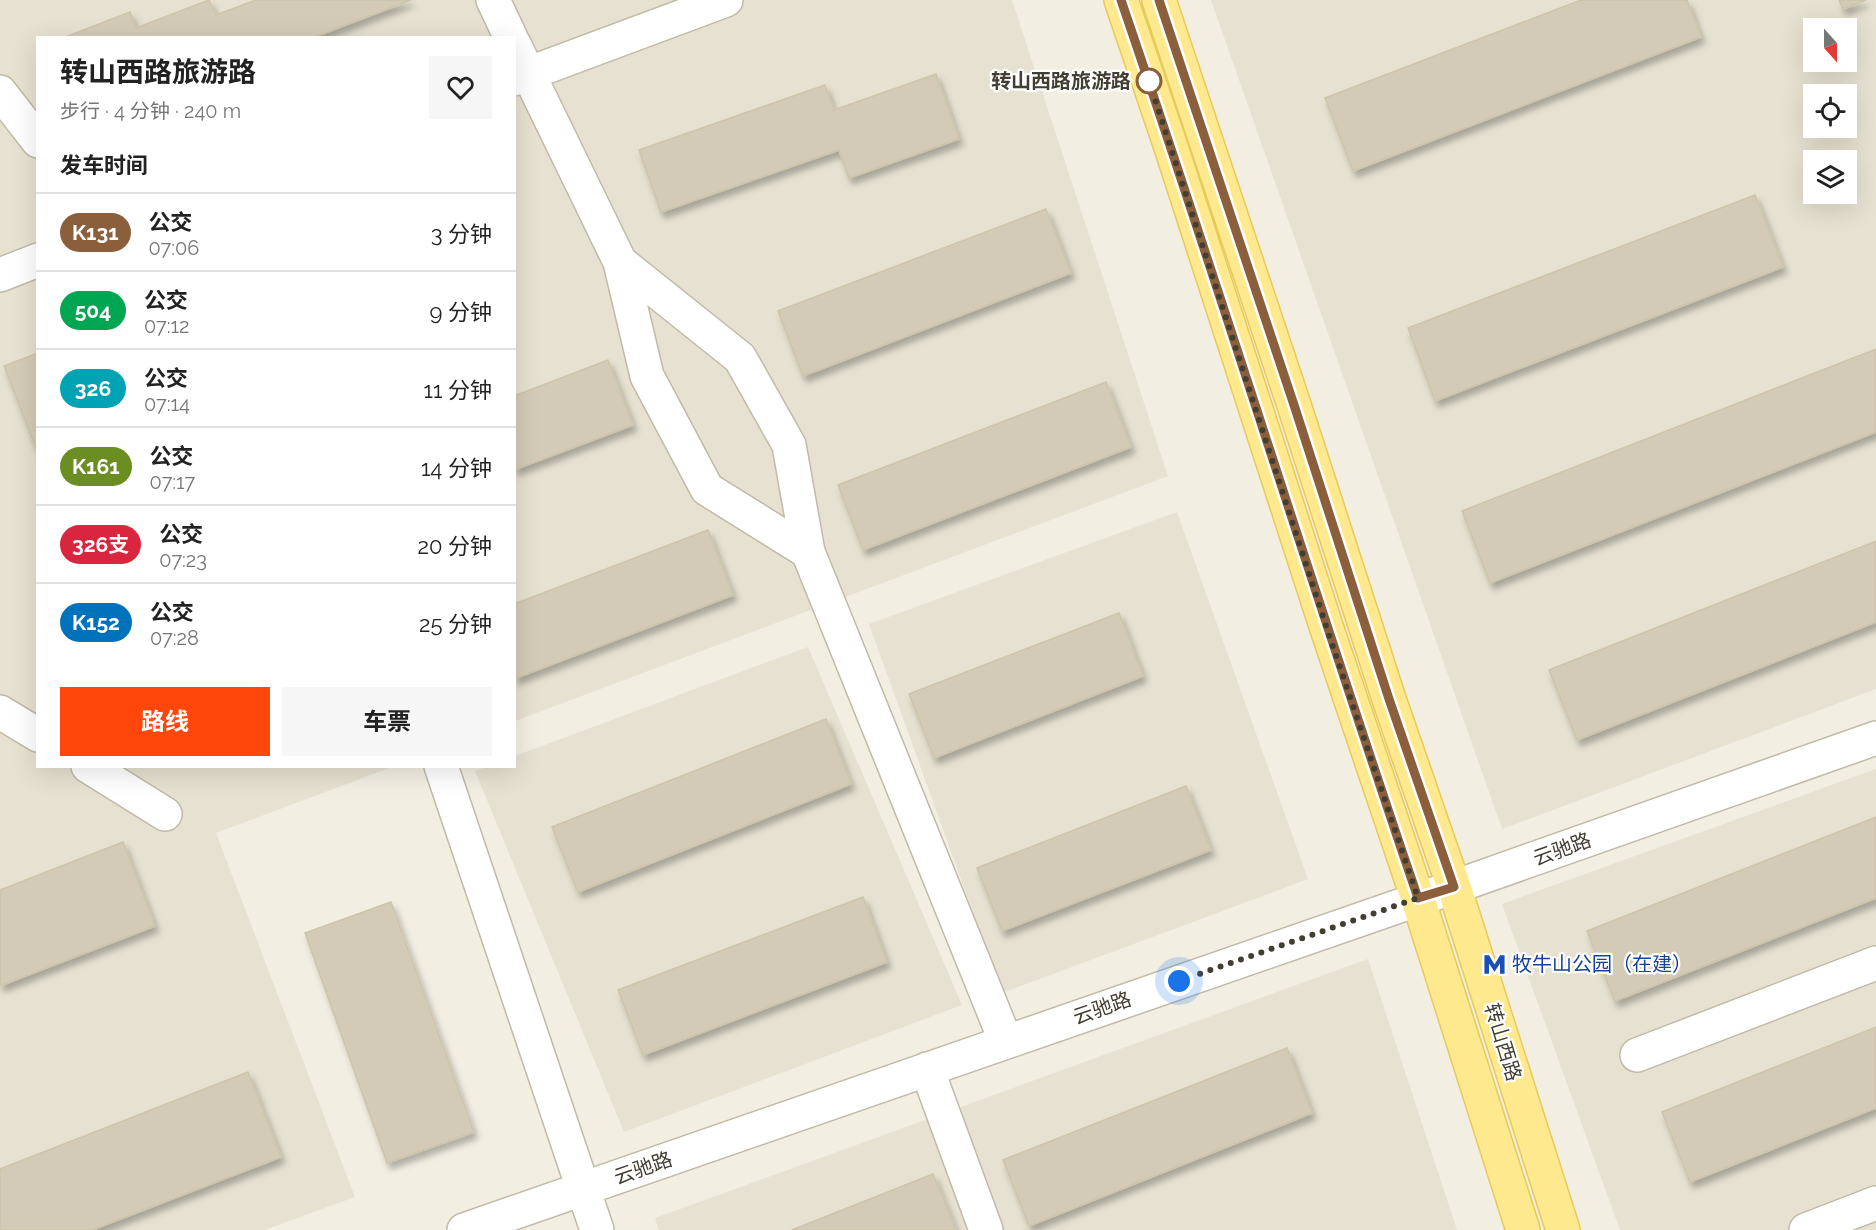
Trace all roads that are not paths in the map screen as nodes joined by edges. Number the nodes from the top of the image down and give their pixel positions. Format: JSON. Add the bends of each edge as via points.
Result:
{"nodes":[{"id":1,"x":493,"y":0,"type":"edge"},
{"id":2,"x":726,"y":0,"type":"edge"},
{"id":3,"x":1121,"y":0,"type":"edge"},
{"id":4,"x":1159,"y":0,"type":"edge"},
{"id":5,"x":511,"y":36,"type":"edge"},
{"id":6,"x":516,"y":52,"type":"edge"},
{"id":7,"x":522,"y":77,"type":"edge"},
{"id":8,"x":0,"y":92,"type":"edge"},
{"id":9,"x":36,"y":138,"type":"edge"},
{"id":10,"x":36,"y":261,"type":"edge"},
{"id":11,"x":620,"y":262,"type":"junction"},
{"id":12,"x":0,"y":275,"type":"edge"},
{"id":13,"x":808,"y":552,"type":"junction"},
{"id":14,"x":0,"y":712,"type":"edge"},
{"id":15,"x":36,"y":734,"type":"edge"},
{"id":16,"x":1876,"y":738,"type":"edge"},
{"id":17,"x":91,"y":768,"type":"edge"},
{"id":18,"x":442,"y":768,"type":"edge"},
{"id":19,"x":165,"y":814,"type":"dead end"},
{"id":20,"x":1454,"y":887,"type":"junction"},
{"id":21,"x":1418,"y":898,"type":"junction"},
{"id":22,"x":1876,"y":963,"type":"edge"},
{"id":23,"x":1006,"y":1042,"type":"junction"},
{"id":24,"x":1638,"y":1055,"type":"dead end"},
{"id":25,"x":927,"y":1069,"type":"junction"},
{"id":26,"x":582,"y":1189,"type":"junction"},
{"id":27,"x":1876,"y":1203,"type":"edge"},
{"id":28,"x":464,"y":1230,"type":"edge"},
{"id":29,"x":597,"y":1230,"type":"edge"},
{"id":30,"x":986,"y":1230,"type":"edge"},
{"id":31,"x":1523,"y":1230,"type":"edge"},
{"id":32,"x":1563,"y":1230,"type":"edge"},
{"id":33,"x":1806,"y":1230,"type":"edge"}],
"edges":[{"from":1,"to":5,"type":"street"},
{"from":2,"to":7,"type":"street"},
{"from":3,"to":21,"type":"main road","name":"转山西路"},
{"from":4,"to":20,"type":"main road","name":"转山西路"},
{"from":6,"to":7,"type":"street"},
{"from":7,"to":11,"type":"street"},
{"from":8,"to":9,"type":"street"},
{"from":10,"to":12,"type":"street"},
{"from":11,"to":13,"type":"street","via":[[740,358],[789,445]]},
{"from":11,"to":13,"type":"street","via":[[646,376],[707,489]]},
{"from":13,"to":23,"type":"street"},
{"from":14,"to":15,"type":"street"},
{"from":16,"to":20,"type":"street","name":"云驰路"},
{"from":17,"to":19,"type":"street"},
{"from":18,"to":26,"type":"street"},
{"from":20,"to":21,"type":"street","name":"云驰路"},
{"from":20,"to":32,"type":"main road","name":"转山西路"},
{"from":21,"to":23,"type":"street","name":"云驰路"},
{"from":21,"to":31,"type":"main road","name":"转山西路"},
{"from":22,"to":24,"type":"street"},
{"from":23,"to":25,"type":"street","name":"云驰路"},
{"from":25,"to":26,"type":"street","name":"云驰路"},
{"from":25,"to":30,"type":"street"},
{"from":26,"to":28,"type":"street","name":"云驰路"},
{"from":26,"to":29,"type":"street"},
{"from":27,"to":33,"type":"street"}]}
